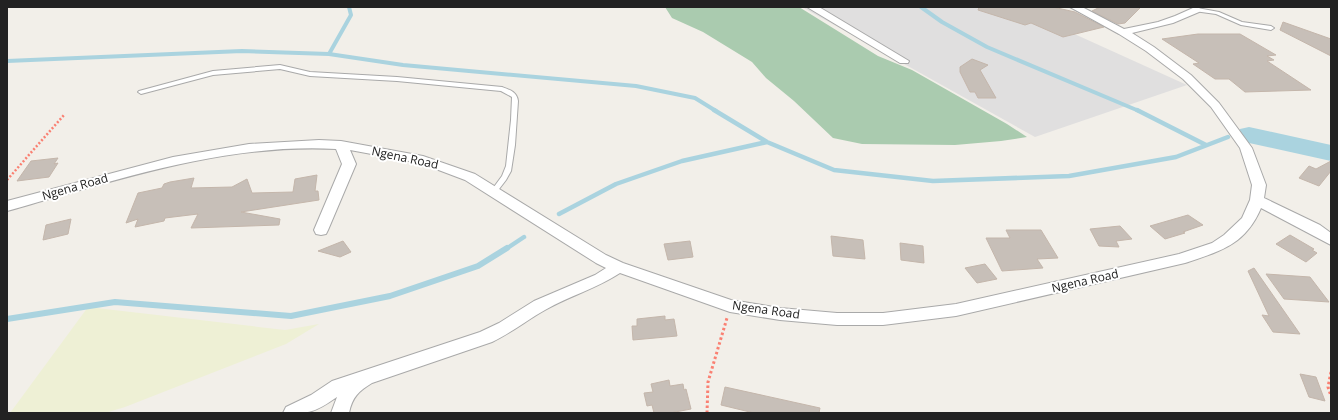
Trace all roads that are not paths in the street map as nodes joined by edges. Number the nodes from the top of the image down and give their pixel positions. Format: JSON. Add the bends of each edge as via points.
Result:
{"nodes":[{"id":1,"x":812,"y":7,"type":"edge"},
{"id":2,"x":1075,"y":7,"type":"edge"},
{"id":3,"x":1195,"y":8,"type":"edge"},
{"id":4,"x":1271,"y":28,"type":"dead end"},
{"id":5,"x":1122,"y":32,"type":"junction"},
{"id":6,"x":904,"y":60,"type":"dead end"},
{"id":7,"x":141,"y":92,"type":"dead end"},
{"id":8,"x":342,"y":145,"type":"junction"},
{"id":9,"x":494,"y":191,"type":"junction"},
{"id":10,"x":1257,"y":200,"type":"junction"},
{"id":11,"x":7,"y":206,"type":"edge"},
{"id":12,"x":321,"y":230,"type":"dead end"},
{"id":13,"x":1331,"y":240,"type":"edge"},
{"id":14,"x":618,"y":267,"type":"junction"},
{"id":15,"x":369,"y":377,"type":"junction"},
{"id":16,"x":292,"y":413,"type":"edge"},
{"id":17,"x":340,"y":413,"type":"edge"}],
"edges":[{"from":1,"to":6,"type":"street"},
{"from":2,"to":5,"type":"street","name":"Ngena Road"},
{"from":3,"to":4,"type":"lane","via":[[1217,13],[1241,23]]},
{"from":3,"to":5,"type":"street","via":[[1184,17],[1170,22]]},
{"from":5,"to":10,"type":"street","name":"Ngena Road","via":[[1172,65],[1215,105],[1246,148],[1259,185]]},
{"from":7,"to":9,"type":"lane","via":[[213,73],[280,67],[310,74],[502,89],[512,93],[516,98],[513,148],[508,171]]},
{"from":8,"to":9,"type":"street","name":"Ngena Road","via":[[423,160],[470,177]]},
{"from":8,"to":11,"type":"street","name":"Ngena Road","via":[[249,148],[173,161]]},
{"from":8,"to":12,"type":"street","via":[[349,164]]},
{"from":9,"to":14,"type":"street","name":"Ngena Road","via":[[601,259]]},
{"from":10,"to":13,"type":"street","via":[[1315,229]]},
{"from":10,"to":14,"type":"street","name":"Ngena Road","via":[[1248,220],[1229,239],[1217,247],[1180,259],[956,310],[883,319],[837,319],[730,306]]},
{"from":14,"to":15,"type":"street","via":[[600,279],[540,305],[486,337]]},
{"from":15,"to":16,"type":"street","via":[[347,382]]},
{"from":15,"to":17,"type":"street","via":[[351,387]]}]}
